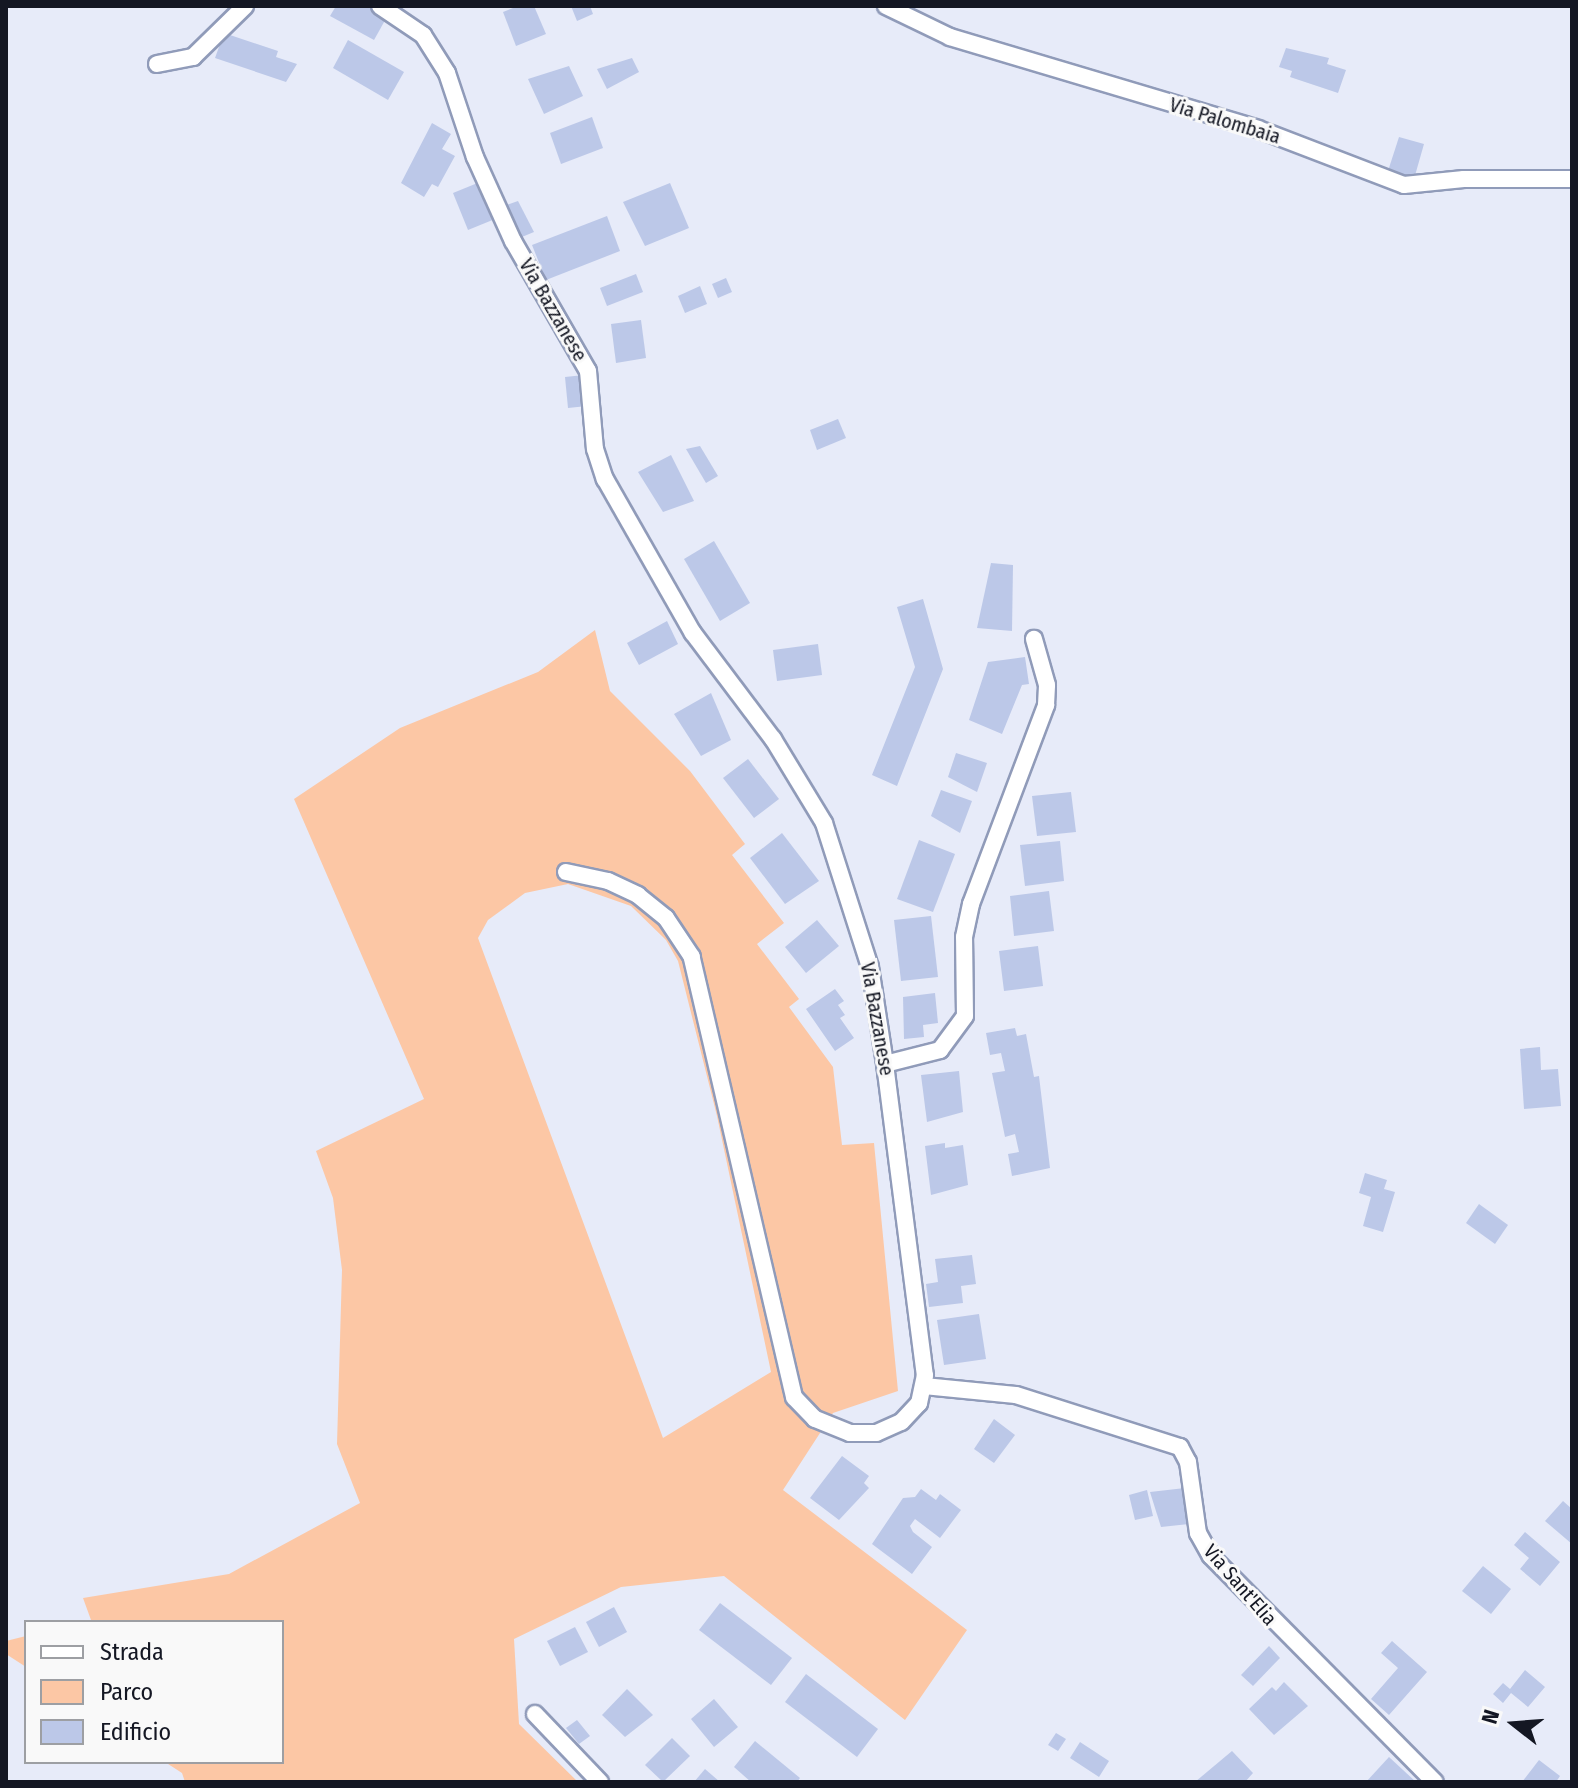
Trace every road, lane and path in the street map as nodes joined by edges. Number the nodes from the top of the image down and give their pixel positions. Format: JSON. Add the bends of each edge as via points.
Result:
{"nodes":[{"id":1,"x":245,"y":6,"type":"edge"},
{"id":2,"x":380,"y":6,"type":"edge"},
{"id":3,"x":886,"y":6,"type":"edge"},
{"id":4,"x":157,"y":64,"type":"dead end"},
{"id":5,"x":1572,"y":179,"type":"edge"},
{"id":6,"x":1034,"y":639,"type":"dead end"},
{"id":7,"x":566,"y":872,"type":"dead end"},
{"id":8,"x":885,"y":1064,"type":"junction"},
{"id":9,"x":924,"y":1386,"type":"junction"},
{"id":10,"x":535,"y":1714,"type":"dead end"},
{"id":11,"x":600,"y":1782,"type":"edge"},
{"id":12,"x":1435,"y":1782,"type":"edge"}],
"edges":[{"from":1,"to":4,"type":"street","via":[[193,57]]},
{"from":2,"to":8,"type":"street","name":"Via Bazzanese","via":[[423,35],[447,73],[475,157],[517,248],[587,368],[596,453],[605,479],[693,633],[769,733],[818,810],[870,967]]},
{"from":3,"to":5,"type":"street","name":"Via Palombaia","via":[[950,37],[1258,129],[1404,185]]},
{"from":6,"to":8,"type":"street","via":[[1047,685],[1046,705],[971,904],[964,937],[965,1016],[940,1050]]},
{"from":7,"to":9,"type":"street","via":[[614,883],[644,899],[675,929],[692,957],[733,1116],[787,1380],[798,1402],[825,1425],[870,1434],[906,1419]]},
{"from":8,"to":9,"type":"street","name":"Via Bazzanese"},
{"from":9,"to":12,"type":"street","name":"Via Sant'Elia","via":[[1016,1395],[1180,1447],[1188,1462],[1198,1533],[1215,1561]]},
{"from":10,"to":11,"type":"street"}]}
